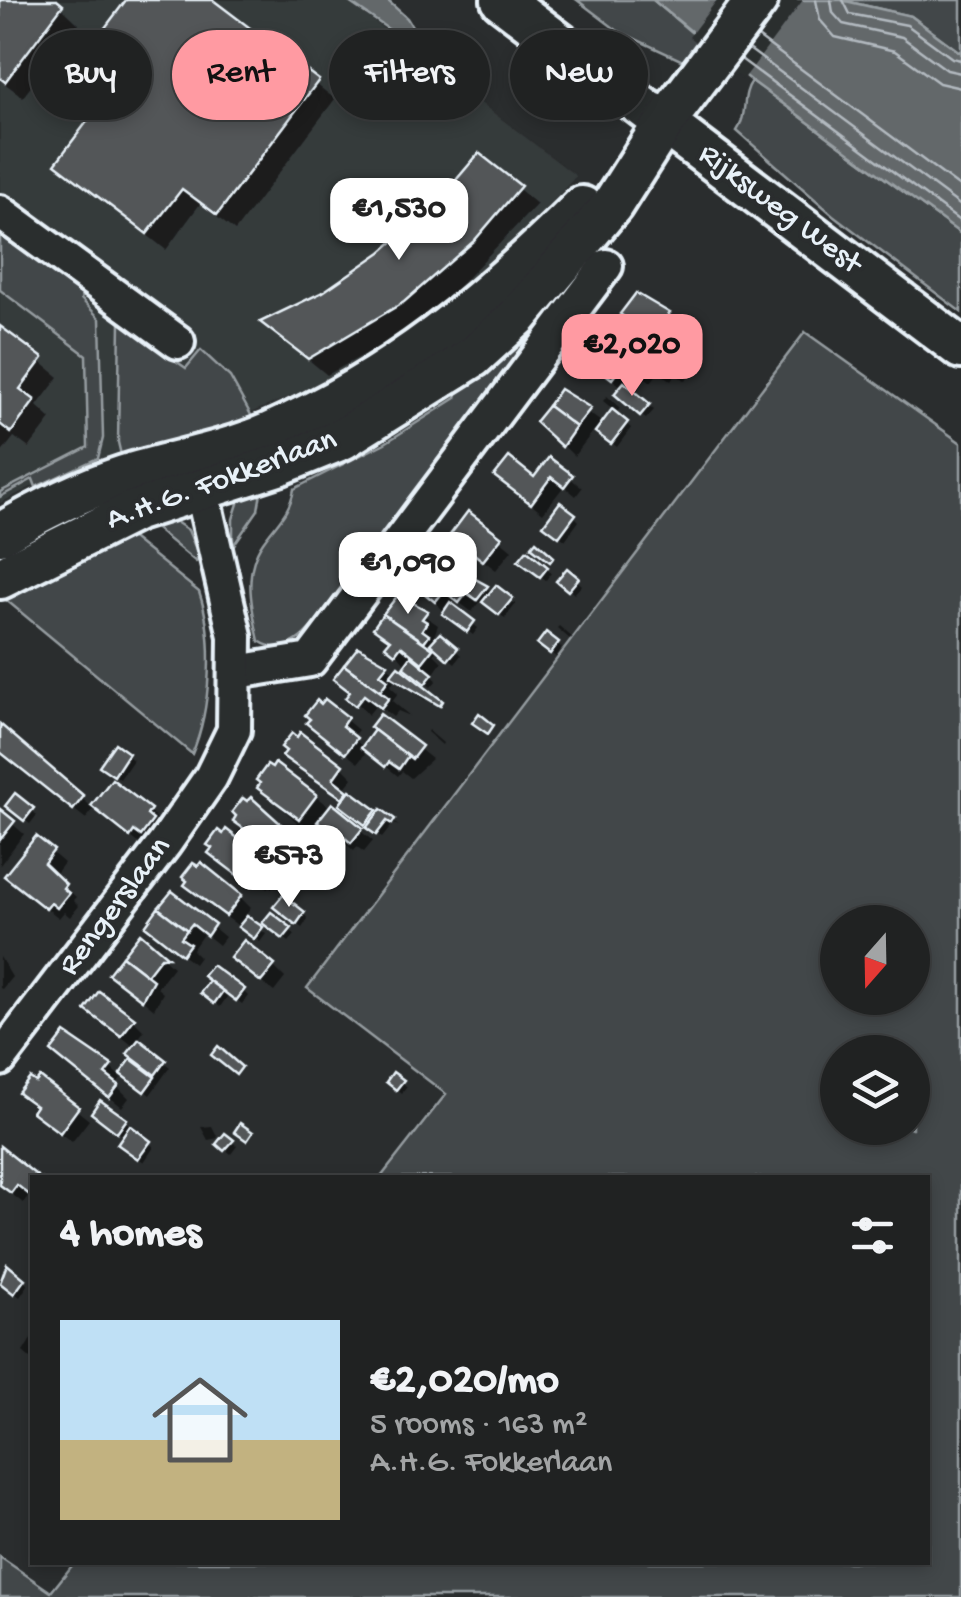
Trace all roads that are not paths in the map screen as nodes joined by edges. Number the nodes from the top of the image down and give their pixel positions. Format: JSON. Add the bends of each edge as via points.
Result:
{"nodes":[{"id":1,"x":502,"y":0,"type":"edge"},
{"id":2,"x":757,"y":0,"type":"edge"},
{"id":3,"x":664,"y":122,"type":"junction"},
{"id":4,"x":0,"y":212,"type":"edge"},
{"id":5,"x":606,"y":266,"type":"dead end"},
{"id":6,"x":178,"y":342,"type":"dead end"},
{"id":7,"x":961,"y":348,"type":"edge"},
{"id":8,"x":198,"y":474,"type":"junction"},
{"id":9,"x":0,"y":534,"type":"edge"},
{"id":10,"x":0,"y":578,"type":"edge"},
{"id":11,"x":237,"y":672,"type":"junction"},
{"id":12,"x":0,"y":1060,"type":"edge"}],
"edges":[{"from":1,"to":3,"type":"main road","name":"Rijksweg West"},
{"from":2,"to":3,"type":"main road","name":"A.H.G. Fokkerlaan"},
{"from":3,"to":7,"type":"main road","name":"Rijksweg West"},
{"from":3,"to":8,"type":"main road","name":"A.H.G. Fokkerlaan","via":[[591,231],[518,316],[472,357],[342,439]]},
{"from":4,"to":6,"type":"street"},
{"from":5,"to":11,"type":"street","via":[[310,660]]},
{"from":8,"to":9,"type":"main road","name":"A.H.G. Fokkerlaan","via":[[81,493]]},
{"from":8,"to":10,"type":"main road","name":"A.H.G. Fokkerlaan"},
{"from":8,"to":11,"type":"street","name":"Rengerslaan","via":[[230,601]]},
{"from":11,"to":12,"type":"street","name":"Rengerslaan","via":[[234,730],[211,777]]}]}
